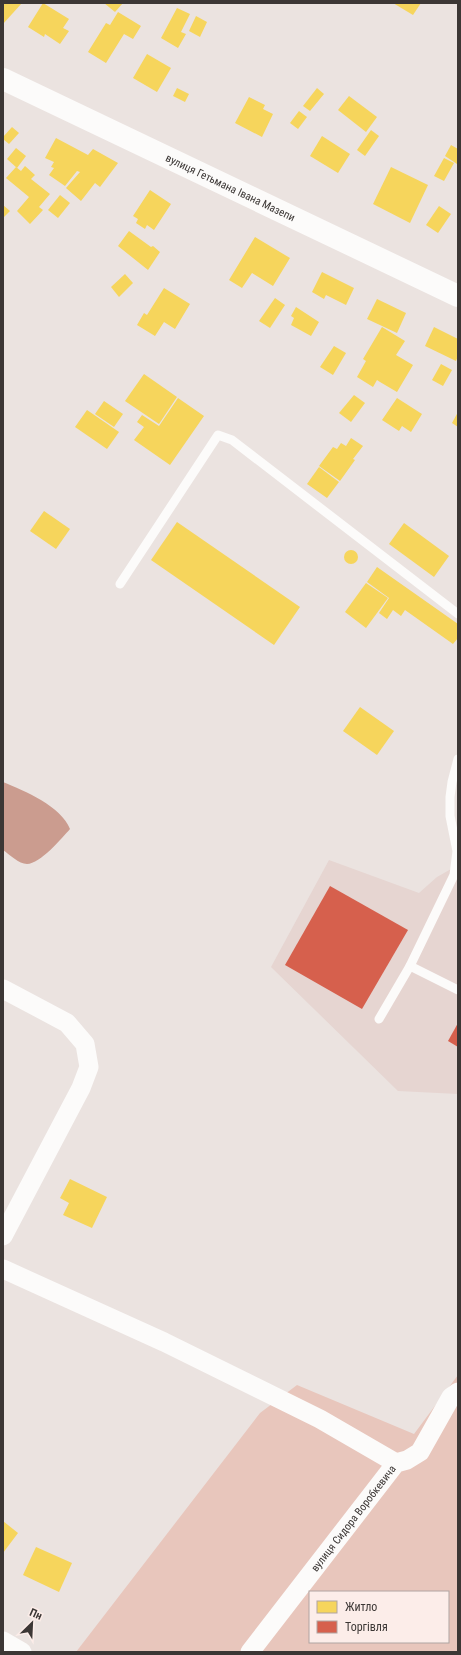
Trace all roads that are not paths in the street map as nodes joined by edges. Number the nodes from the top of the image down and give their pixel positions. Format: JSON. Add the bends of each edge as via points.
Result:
{"nodes":[{"id":1,"x":3,"y":79,"type":"edge"},
{"id":2,"x":458,"y":296,"type":"edge"},
{"id":3,"x":120,"y":584,"type":"dead end"},
{"id":4,"x":458,"y":614,"type":"edge"},
{"id":5,"x":458,"y":759,"type":"edge"},
{"id":6,"x":410,"y":966,"type":"junction"},
{"id":7,"x":3,"y":989,"type":"edge"},
{"id":8,"x":458,"y":990,"type":"edge"},
{"id":9,"x":379,"y":1019,"type":"dead end"},
{"id":10,"x":3,"y":1236,"type":"edge"},
{"id":11,"x":3,"y":1269,"type":"edge"},
{"id":12,"x":458,"y":1392,"type":"edge"},
{"id":13,"x":396,"y":1463,"type":"junction"},
{"id":14,"x":3,"y":1641,"type":"edge"},
{"id":15,"x":22,"y":1652,"type":"edge"},
{"id":16,"x":250,"y":1652,"type":"edge"}],
"edges":[{"from":1,"to":2,"type":"main road","name":"вулиця Гетьмана Івана Мазепи"},
{"from":3,"to":4,"type":"lane","via":[[218,435],[232,440]]},
{"from":5,"to":6,"type":"lane","via":[[450,797],[450,816],[457,851],[454,876]]},
{"from":6,"to":8,"type":"lane"},
{"from":6,"to":9,"type":"lane"},
{"from":7,"to":10,"type":"street","via":[[67,1024],[85,1044],[89,1067],[82,1088]]},
{"from":11,"to":13,"type":"street","via":[[171,1345],[320,1419]]},
{"from":12,"to":13,"type":"street","name":"вулиця Сидора Воробкевича","via":[[451,1397],[420,1452]]},
{"from":13,"to":16,"type":"street","name":"вулиця Сидора Воробкевича"},
{"from":14,"to":15,"type":"street"}]}
